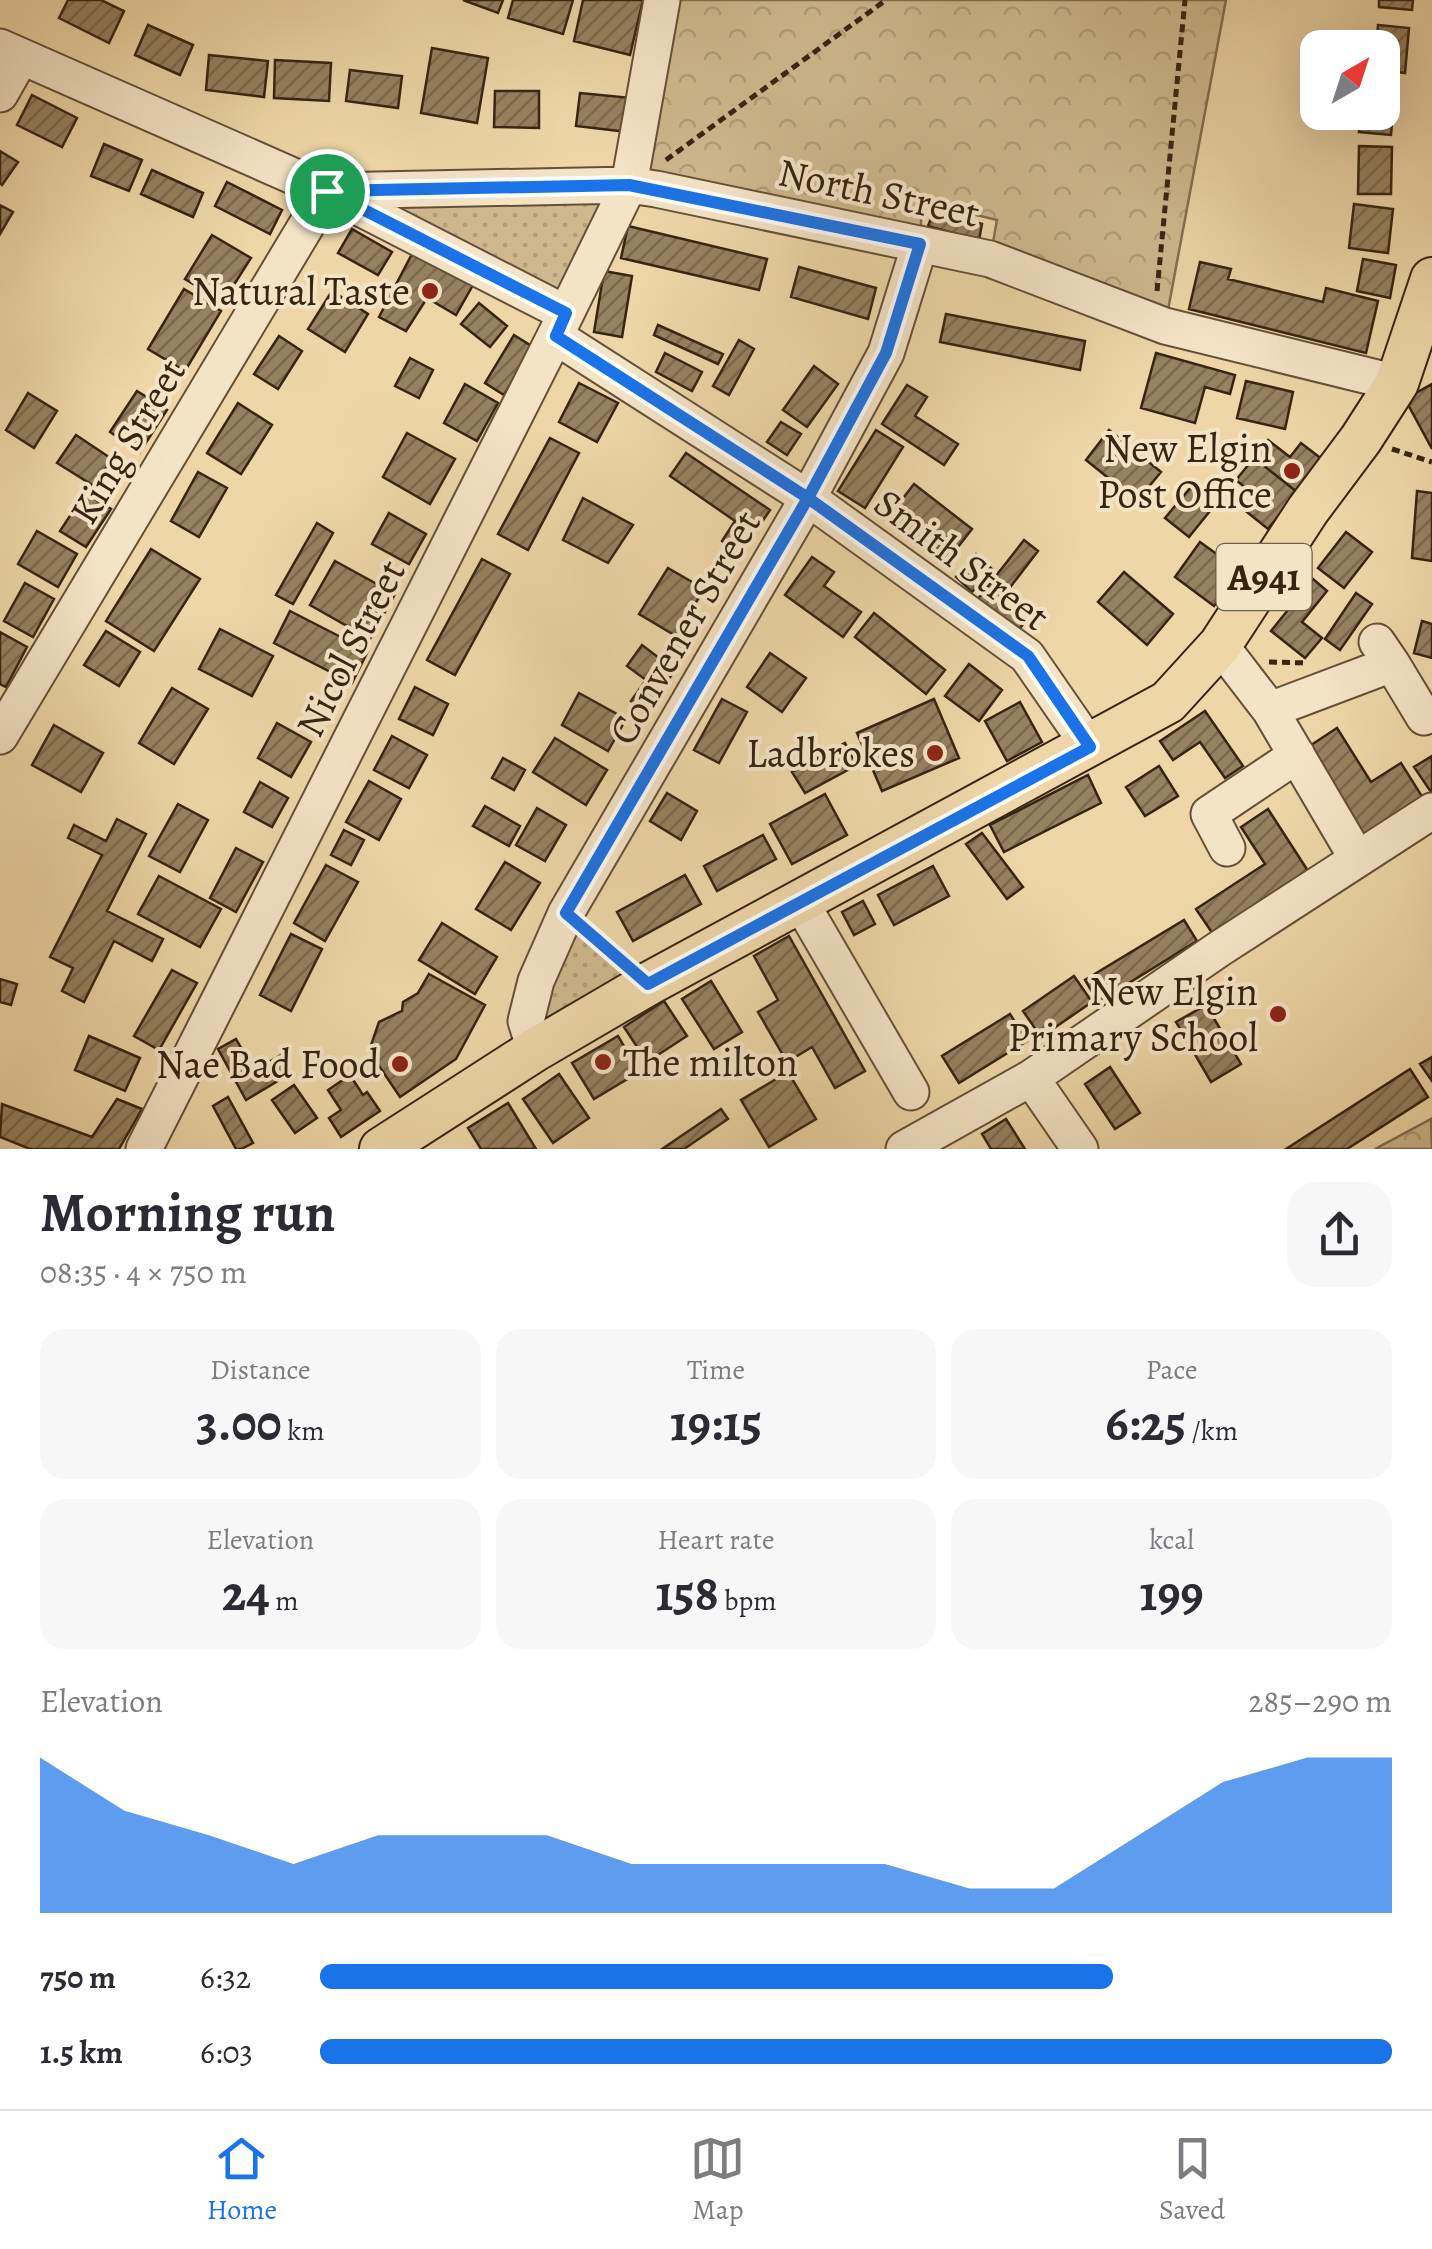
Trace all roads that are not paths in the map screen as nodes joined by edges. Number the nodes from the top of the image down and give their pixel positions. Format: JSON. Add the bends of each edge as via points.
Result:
{"nodes":[{"id":1,"x":662,"y":0,"type":"edge"},
{"id":2,"x":11,"y":52,"type":"edge"},
{"id":3,"x":0,"y":94,"type":"edge"},
{"id":4,"x":629,"y":185,"type":"junction"},
{"id":5,"x":327,"y":191,"type":"junction"},
{"id":6,"x":920,"y":244,"type":"junction"},
{"id":7,"x":1432,"y":279,"type":"edge"},
{"id":8,"x":560,"y":324,"type":"junction"},
{"id":9,"x":1397,"y":383,"type":"junction"},
{"id":10,"x":808,"y":498,"type":"junction"},
{"id":11,"x":1220,"y":645,"type":"junction"},
{"id":12,"x":1270,"y":710,"type":"junction"},
{"id":13,"x":1424,"y":716,"type":"dead end"},
{"id":14,"x":0,"y":736,"type":"edge"},
{"id":15,"x":1090,"y":747,"type":"junction"},
{"id":16,"x":1297,"y":756,"type":"junction"},
{"id":17,"x":1432,"y":811,"type":"edge"},
{"id":18,"x":1227,"y":848,"type":"dead end"},
{"id":19,"x":1357,"y":858,"type":"junction"},
{"id":20,"x":800,"y":903,"type":"junction"},
{"id":21,"x":535,"y":1050,"type":"junction"},
{"id":22,"x":1030,"y":1078,"type":"junction"},
{"id":23,"x":912,"y":1092,"type":"dead end"},
{"id":24,"x":144,"y":1149,"type":"edge"},
{"id":25,"x":381,"y":1149,"type":"edge"},
{"id":26,"x":904,"y":1149,"type":"edge"},
{"id":27,"x":1080,"y":1149,"type":"edge"}],
"edges":[{"from":1,"to":4,"type":"street","name":"Nicol Street"},
{"from":2,"to":3,"type":"street"},
{"from":2,"to":5,"type":"street","name":"Smith Street"},
{"from":4,"to":5,"type":"street","name":"North Street"},
{"from":4,"to":6,"type":"street","name":"North Street"},
{"from":4,"to":8,"type":"street","name":"Nicol Street"},
{"from":5,"to":8,"type":"street","name":"Smith Street"},
{"from":5,"to":14,"type":"street","name":"King Street"},
{"from":6,"to":9,"type":"street","name":"North Street","via":[[990,259],[1154,322]]},
{"from":6,"to":10,"type":"street","name":"Convener Street","via":[[886,353]]},
{"from":7,"to":9,"type":"main road","number":"A941"},
{"from":8,"to":10,"type":"street","name":"Smith Street"},
{"from":8,"to":24,"type":"street","name":"Nicol Street"},
{"from":9,"to":11,"type":"main road","number":"A941"},
{"from":10,"to":15,"type":"street","name":"Smith Street","via":[[1028,656]]},
{"from":10,"to":21,"type":"street","name":"Convener Street","via":[[566,913],[526,1021]]},
{"from":11,"to":12,"type":"street"},
{"from":11,"to":15,"type":"main road","number":"A941","via":[[1168,702]]},
{"from":12,"to":13,"type":"street","via":[[1384,653]]},
{"from":12,"to":16,"type":"street"},
{"from":15,"to":20,"type":"main road","number":"A941"},
{"from":16,"to":18,"type":"street","via":[[1209,814]]},
{"from":16,"to":19,"type":"street"},
{"from":17,"to":19,"type":"street"},
{"from":19,"to":22,"type":"street"},
{"from":20,"to":21,"type":"main road","number":"A941"},
{"from":20,"to":23,"type":"street"},
{"from":21,"to":25,"type":"main road","number":"A941"},
{"from":22,"to":26,"type":"street"},
{"from":22,"to":27,"type":"street"}]}
